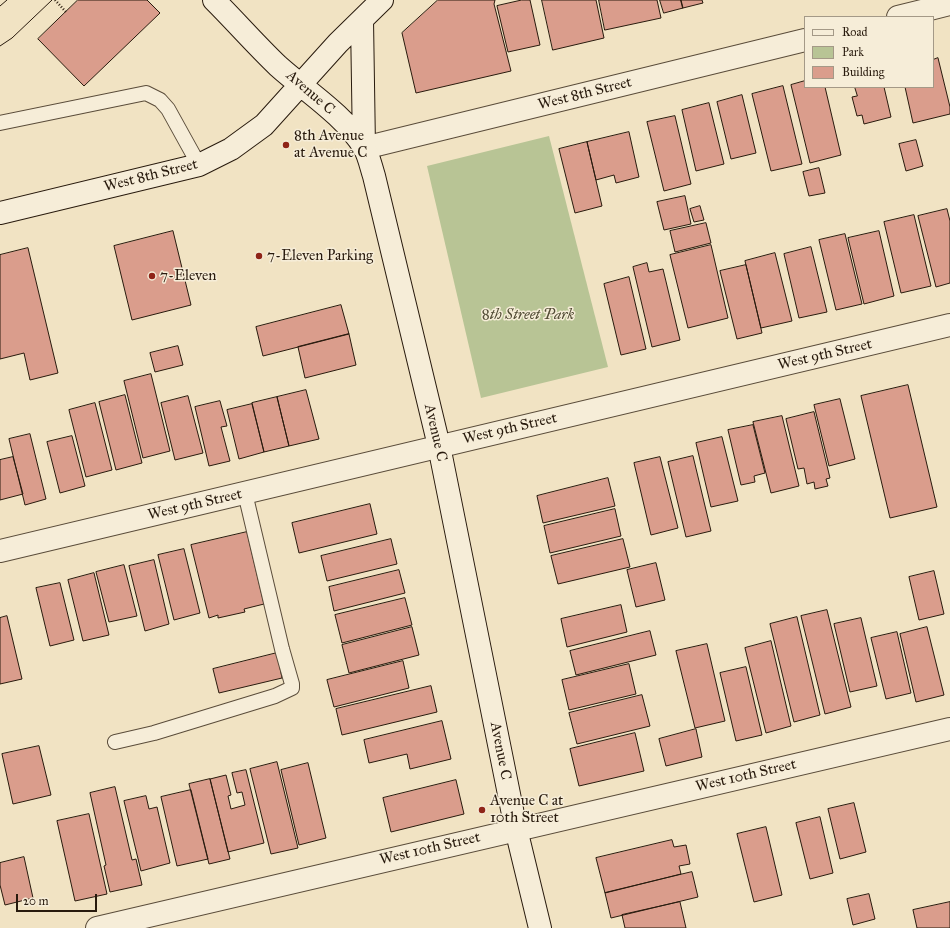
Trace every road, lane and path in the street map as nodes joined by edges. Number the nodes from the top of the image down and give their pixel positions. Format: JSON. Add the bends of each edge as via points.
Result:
{"nodes":[{"id":1,"x":55,"y":0,"type":"edge"},
{"id":2,"x":214,"y":0,"type":"edge"},
{"id":3,"x":382,"y":0,"type":"edge"},
{"id":4,"x":950,"y":4,"type":"edge"},
{"id":5,"x":66,"y":12,"type":"dead end"},
{"id":6,"x":902,"y":16,"type":"edge"},
{"id":7,"x":362,"y":20,"type":"junction"},
{"id":8,"x":804,"y":40,"type":"edge"},
{"id":9,"x":300,"y":85,"type":"junction"},
{"id":10,"x":0,"y":123,"type":"edge"},
{"id":11,"x":364,"y":148,"type":"junction"},
{"id":12,"x":199,"y":165,"type":"junction"},
{"id":13,"x":0,"y":213,"type":"edge"},
{"id":14,"x":950,"y":325,"type":"edge"},
{"id":15,"x":439,"y":446,"type":"junction"},
{"id":16,"x":245,"y":493,"type":"junction"},
{"id":17,"x":0,"y":551,"type":"edge"},
{"id":18,"x":950,"y":729,"type":"edge"},
{"id":19,"x":115,"y":742,"type":"dead end"},
{"id":20,"x":516,"y":829,"type":"junction"},
{"id":21,"x":97,"y":928,"type":"edge"},
{"id":22,"x":540,"y":928,"type":"edge"}],
"edges":[{"from":1,"to":5,"type":"path"},
{"from":2,"to":9,"type":"street","name":"Avenue C"},
{"from":3,"to":7,"type":"street","name":"West 8th Street"},
{"from":4,"to":6,"type":"street"},
{"from":7,"to":9,"type":"street","name":"West 8th Street"},
{"from":7,"to":11,"type":"street"},
{"from":8,"to":11,"type":"street","name":"West 8th Street"},
{"from":9,"to":11,"type":"street","name":"Avenue C","via":[[350,129]]},
{"from":9,"to":12,"type":"street","name":"West 8th Street","via":[[264,125],[231,149]]},
{"from":10,"to":12,"type":"lane","via":[[146,93],[160,100],[168,109]]},
{"from":11,"to":15,"type":"street","name":"Avenue C","via":[[374,176]]},
{"from":12,"to":13,"type":"street","name":"West 8th Street"},
{"from":14,"to":15,"type":"street","name":"West 9th Street"},
{"from":15,"to":16,"type":"street","name":"West 9th Street"},
{"from":15,"to":20,"type":"street","name":"Avenue C"},
{"from":16,"to":17,"type":"street","name":"West 9th Street"},
{"from":16,"to":19,"type":"lane","via":[[292,688],[230,710]]},
{"from":18,"to":20,"type":"street","name":"West 10th Street"},
{"from":20,"to":21,"type":"street","name":"West 10th Street"},
{"from":20,"to":22,"type":"street","name":"Avenue C"}]}
